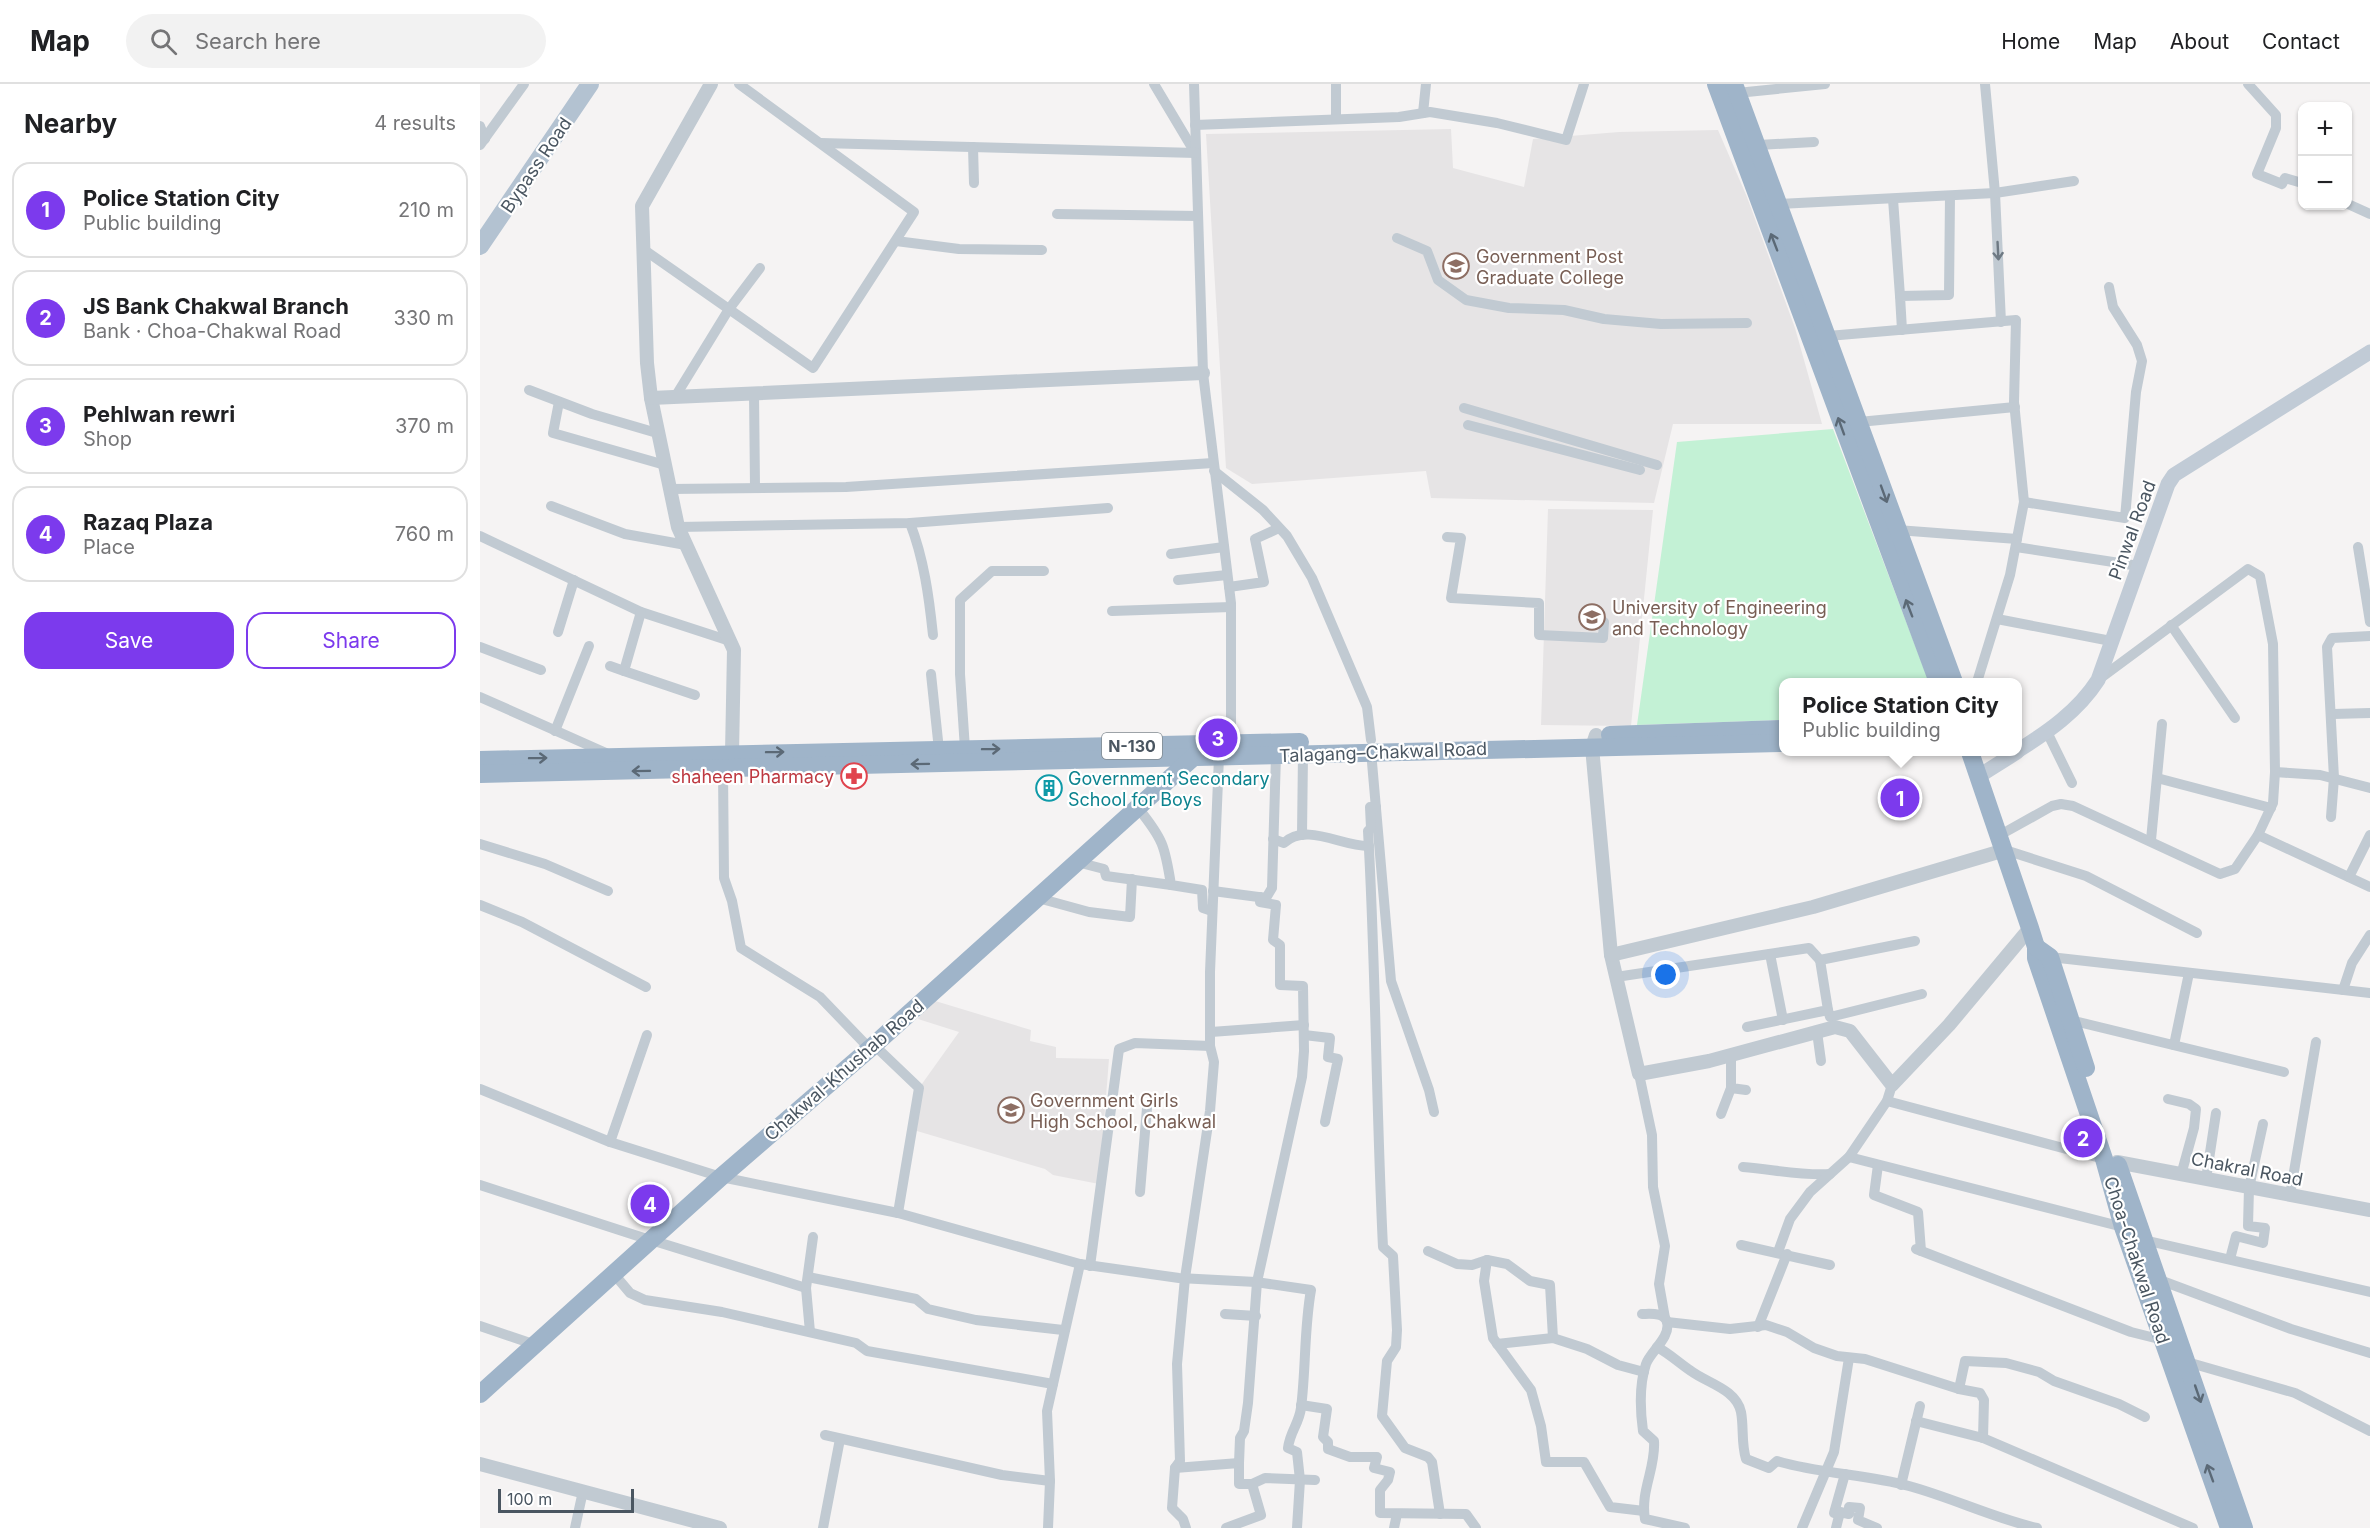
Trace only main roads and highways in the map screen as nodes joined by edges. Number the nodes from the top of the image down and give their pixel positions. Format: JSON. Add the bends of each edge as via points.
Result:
{"nodes":[{"id":1,"x":591,"y":84,"type":"edge"},
{"id":2,"x":1716,"y":84,"type":"edge"},
{"id":3,"x":1736,"y":87,"type":"edge"},
{"id":4,"x":480,"y":246,"type":"edge"},
{"id":5,"x":2370,"y":352,"type":"edge"},
{"id":6,"x":1920,"y":636,"type":"junction"},
{"id":7,"x":1926,"y":678,"type":"edge"},
{"id":8,"x":1936,"y":678,"type":"edge"},
{"id":9,"x":1952,"y":678,"type":"edge"},
{"id":10,"x":1779,"y":729,"type":"edge"},
{"id":11,"x":1594,"y":741,"type":"junction"},
{"id":12,"x":1779,"y":743,"type":"edge"},
{"id":13,"x":1371,"y":745,"type":"junction"},
{"id":14,"x":1218,"y":748,"type":"junction"},
{"id":15,"x":2022,"y":748,"type":"edge"},
{"id":16,"x":1062,"y":755,"type":"junction"},
{"id":17,"x":1972,"y":756,"type":"edge"},
{"id":18,"x":2009,"y":756,"type":"edge"},
{"id":19,"x":1193,"y":758,"type":"junction"},
{"id":20,"x":480,"y":760,"type":"edge"},
{"id":21,"x":480,"y":774,"type":"edge"},
{"id":22,"x":1979,"y":776,"type":"junction"},
{"id":23,"x":2043,"y":952,"type":"junction"},
{"id":24,"x":2111,"y":1160,"type":"junction"},
{"id":25,"x":480,"y":1394,"type":"edge"},
{"id":26,"x":2229,"y":1528,"type":"edge"},
{"id":27,"x":2244,"y":1528,"type":"edge"}],
"edges":[{"from":1,"to":4,"type":"main road","name":"Bypass Road"},
{"from":6,"to":2,"type":"highway","one_way":true},
{"from":3,"to":9,"type":"highway","one_way":true},
{"from":5,"to":15,"type":"main road","name":"Pinwal Road","via":[[2174,475],[2098,680],[2086,699]]},
{"from":6,"to":7,"type":"highway"},
{"from":6,"to":8,"type":"highway"},
{"from":10,"to":11,"type":"highway","name":"Talagang–Chakwal Road","number":"N-130"},
{"from":11,"to":12,"type":"highway","name":"Talagang–Chakwal Road","number":"N-130"},
{"from":11,"to":13,"type":"highway","name":"Talagang–Chakwal Road","number":"N-130"},
{"from":13,"to":14,"type":"highway","name":"Talagang–Chakwal Road","number":"N-130"},
{"from":13,"to":14,"type":"highway","name":"Talagang–Chakwal Road","number":"N-130","via":[[1276,755]]},
{"from":14,"to":16,"type":"highway","name":"Talagang–Chakwal Road","number":"N-130"},
{"from":14,"to":19,"type":"highway","name":"Chakwal-Khushab Road"},
{"from":16,"to":19,"type":"highway","name":"Talagang–Chakwal Road","number":"N-130"},
{"from":20,"to":16,"type":"highway","name":"Talagang–Chakwal Road","number":"N-130","one_way":true,"via":[[965,749]]},
{"from":16,"to":21,"type":"highway","name":"Talagang–Chakwal Road","number":"N-130","one_way":true},
{"from":17,"to":22,"type":"highway","name":"Choa-Chakwal Road"},
{"from":18,"to":22,"type":"main road","name":"Pinwal Road"},
{"from":19,"to":25,"type":"highway","name":"Chakwal-Khushab Road"},
{"from":22,"to":23,"type":"highway","name":"Choa-Chakwal Road","via":[[2031,928]]},
{"from":23,"to":24,"type":"highway","via":[[2070,1020]]},
{"from":23,"to":24,"type":"highway","name":"Choa-Chakwal Road","via":[[2036,958]]},
{"from":26,"to":24,"type":"highway","name":"Choa-Chakwal Road","one_way":true,"via":[[2123,1227]]},
{"from":24,"to":27,"type":"highway","one_way":true,"via":[[2144,1240]]}]}
